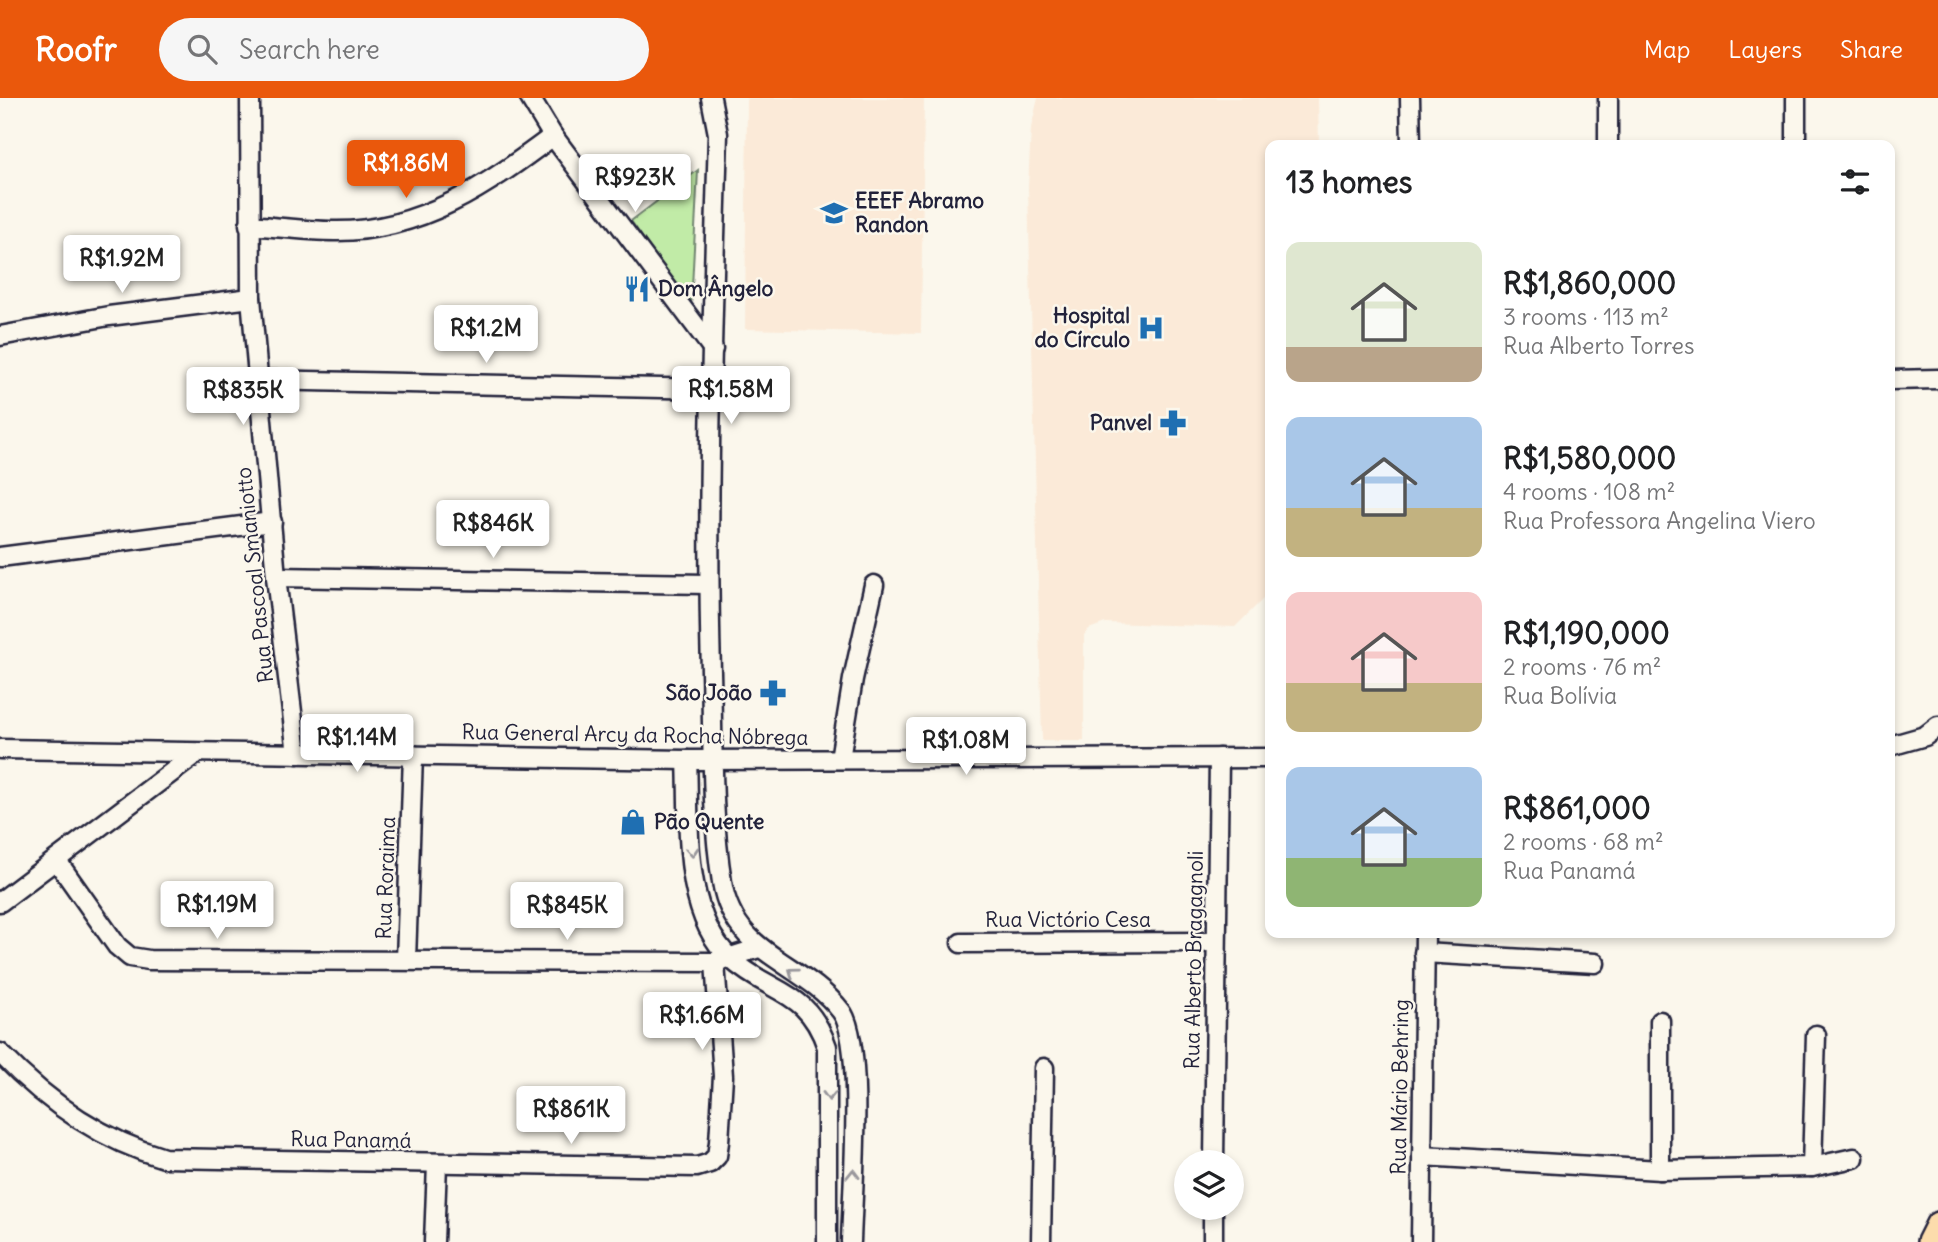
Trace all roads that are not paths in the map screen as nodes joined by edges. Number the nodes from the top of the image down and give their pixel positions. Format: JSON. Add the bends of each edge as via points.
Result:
{"nodes":[{"id":1,"x":250,"y":98,"type":"edge"},
{"id":2,"x":530,"y":98,"type":"edge"},
{"id":3,"x":711,"y":98,"type":"edge"},
{"id":4,"x":1410,"y":98,"type":"edge"},
{"id":5,"x":1608,"y":98,"type":"edge"},
{"id":6,"x":1796,"y":98,"type":"edge"},
{"id":7,"x":553,"y":135,"type":"junction"},
{"id":8,"x":1411,"y":140,"type":"edge"},
{"id":9,"x":1608,"y":140,"type":"edge"},
{"id":10,"x":1796,"y":140,"type":"edge"},
{"id":11,"x":248,"y":225,"type":"junction"},
{"id":12,"x":251,"y":298,"type":"junction"},
{"id":13,"x":0,"y":336,"type":"edge"},
{"id":14,"x":713,"y":349,"type":"junction"},
{"id":15,"x":1938,"y":379,"type":"edge"},
{"id":16,"x":258,"y":380,"type":"junction"},
{"id":17,"x":1895,"y":380,"type":"edge"},
{"id":18,"x":712,"y":389,"type":"junction"},
{"id":19,"x":272,"y":522,"type":"junction"},
{"id":20,"x":0,"y":557,"type":"edge"},
{"id":21,"x":276,"y":577,"type":"junction"},
{"id":22,"x":709,"y":584,"type":"junction"},
{"id":23,"x":874,"y":584,"type":"dead end"},
{"id":24,"x":1938,"y":726,"type":"edge"},
{"id":25,"x":1895,"y":745,"type":"edge"},
{"id":26,"x":0,"y":748,"type":"edge"},
{"id":27,"x":196,"y":754,"type":"junction"},
{"id":28,"x":297,"y":754,"type":"junction"},
{"id":29,"x":413,"y":755,"type":"junction"},
{"id":30,"x":1219,"y":758,"type":"junction"},
{"id":31,"x":1265,"y":758,"type":"edge"},
{"id":32,"x":687,"y":760,"type":"junction"},
{"id":33,"x":713,"y":760,"type":"junction"},
{"id":34,"x":840,"y":760,"type":"junction"},
{"id":35,"x":57,"y":861,"type":"junction"},
{"id":36,"x":721,"y":879,"type":"junction"},
{"id":37,"x":694,"y":884,"type":"junction"},
{"id":38,"x":0,"y":902,"type":"edge"},
{"id":39,"x":1425,"y":938,"type":"edge"},
{"id":40,"x":1216,"y":942,"type":"junction"},
{"id":41,"x":961,"y":943,"type":"dead end"},
{"id":42,"x":759,"y":948,"type":"junction"},
{"id":43,"x":1424,"y":953,"type":"junction"},
{"id":44,"x":406,"y":960,"type":"junction"},
{"id":45,"x":723,"y":961,"type":"junction"},
{"id":46,"x":1595,"y":963,"type":"dead end"},
{"id":47,"x":821,"y":992,"type":"junction"},
{"id":48,"x":808,"y":1008,"type":"junction"},
{"id":49,"x":1660,"y":1021,"type":"dead end"},
{"id":50,"x":1816,"y":1035,"type":"dead end"},
{"id":51,"x":0,"y":1054,"type":"edge"},
{"id":52,"x":853,"y":1064,"type":"junction"},
{"id":53,"x":829,"y":1066,"type":"junction"},
{"id":54,"x":1044,"y":1068,"type":"dead end"},
{"id":55,"x":829,"y":1128,"type":"junction"},
{"id":56,"x":854,"y":1129,"type":"junction"},
{"id":57,"x":1214,"y":1150,"type":"edge"},
{"id":58,"x":1422,"y":1156,"type":"junction"},
{"id":59,"x":1854,"y":1158,"type":"dead end"},
{"id":60,"x":436,"y":1164,"type":"junction"},
{"id":61,"x":1812,"y":1167,"type":"junction"},
{"id":62,"x":1660,"y":1170,"type":"junction"},
{"id":63,"x":1213,"y":1220,"type":"edge"},
{"id":64,"x":1938,"y":1224,"type":"edge"},
{"id":65,"x":434,"y":1242,"type":"edge"},
{"id":66,"x":827,"y":1242,"type":"edge"},
{"id":67,"x":851,"y":1242,"type":"edge"},
{"id":68,"x":1041,"y":1242,"type":"edge"},
{"id":69,"x":1213,"y":1242,"type":"edge"},
{"id":70,"x":1420,"y":1242,"type":"edge"},
{"id":71,"x":1929,"y":1242,"type":"edge"}],
"edges":[{"from":1,"to":11,"type":"street","name":"Rua Pascoal Smaniotto"},
{"from":2,"to":7,"type":"street"},
{"from":3,"to":14,"type":"street","via":[[718,134]]},
{"from":4,"to":8,"type":"street"},
{"from":5,"to":9,"type":"street"},
{"from":6,"to":10,"type":"street"},
{"from":7,"to":11,"type":"street","via":[[489,183],[423,215],[337,231]]},
{"from":7,"to":14,"type":"street"},
{"from":11,"to":12,"type":"street","name":"Rua Pascoal Smaniotto"},
{"from":12,"to":13,"type":"street"},
{"from":12,"to":16,"type":"street","name":"Rua Pascoal Smaniotto"},
{"from":14,"to":18,"type":"street"},
{"from":15,"to":17,"type":"street"},
{"from":16,"to":18,"type":"street"},
{"from":16,"to":19,"type":"street","name":"Rua Pascoal Smaniotto"},
{"from":18,"to":22,"type":"street"},
{"from":19,"to":20,"type":"street"},
{"from":19,"to":21,"type":"street","name":"Rua Pascoal Smaniotto"},
{"from":21,"to":22,"type":"street"},
{"from":21,"to":28,"type":"street","name":"Rua Pascoal Smaniotto"},
{"from":22,"to":33,"type":"street"},
{"from":23,"to":34,"type":"street"},
{"from":24,"to":25,"type":"street","via":[[1925,736]]},
{"from":26,"to":27,"type":"street","name":"Rua General Arcy da Rocha Nóbrega"},
{"from":27,"to":28,"type":"street","name":"Rua General Arcy da Rocha Nóbrega"},
{"from":27,"to":35,"type":"street"},
{"from":28,"to":29,"type":"street","name":"Rua General Arcy da Rocha Nóbrega"},
{"from":29,"to":32,"type":"street","name":"Rua General Arcy da Rocha Nóbrega"},
{"from":29,"to":44,"type":"street","name":"Rua Roraima"},
{"from":30,"to":31,"type":"street","name":"Rua General Arcy da Rocha Nóbrega"},
{"from":30,"to":34,"type":"street","name":"Rua General Arcy da Rocha Nóbrega"},
{"from":30,"to":40,"type":"street","name":"Rua Alberto Bragagnoli"},
{"from":32,"to":33,"type":"street","name":"Rua General Arcy da Rocha Nóbrega"},
{"from":32,"to":37,"type":"street","one_way":true},
{"from":33,"to":34,"type":"street","name":"Rua General Arcy da Rocha Nóbrega"},
{"from":33,"to":36,"type":"street"},
{"from":35,"to":38,"type":"street"},
{"from":35,"to":44,"type":"street","via":[[117,946],[130,957]]},
{"from":36,"to":37,"type":"street"},
{"from":36,"to":42,"type":"street","via":[[732,917]]},
{"from":37,"to":45,"type":"street","via":[[699,911]]},
{"from":39,"to":43,"type":"street","name":"Rua Mário Behring"},
{"from":40,"to":41,"type":"street","name":"Rua Victório Cesa"},
{"from":40,"to":57,"type":"street","name":"Rua Alberto Bragagnoli"},
{"from":42,"to":45,"type":"street"},
{"from":47,"to":42,"type":"street","one_way":true},
{"from":43,"to":46,"type":"street"},
{"from":43,"to":58,"type":"street","name":"Rua Mário Behring"},
{"from":44,"to":45,"type":"street"},
{"from":45,"to":48,"type":"street"},
{"from":45,"to":60,"type":"street","name":"Rua Panamá","via":[[719,1142],[710,1163],[697,1167]]},
{"from":47,"to":48,"type":"street"},
{"from":47,"to":52,"type":"street","via":[[842,1012]]},
{"from":48,"to":53,"type":"street","via":[[820,1026]]},
{"from":49,"to":62,"type":"street"},
{"from":50,"to":61,"type":"street"},
{"from":51,"to":60,"type":"street","name":"Rua Panamá","via":[[26,1080],[86,1123],[133,1149],[164,1157]]},
{"from":52,"to":53,"type":"street"},
{"from":52,"to":56,"type":"street"},
{"from":53,"to":55,"type":"street","one_way":true},
{"from":54,"to":68,"type":"street"},
{"from":55,"to":56,"type":"street"},
{"from":55,"to":66,"type":"street"},
{"from":67,"to":56,"type":"street","one_way":true},
{"from":58,"to":62,"type":"street"},
{"from":58,"to":70,"type":"street","name":"Rua Mário Behring"},
{"from":59,"to":61,"type":"street"},
{"from":60,"to":65,"type":"street"},
{"from":61,"to":62,"type":"street"},
{"from":63,"to":69,"type":"street"},
{"from":64,"to":71,"type":"main road"}]}
